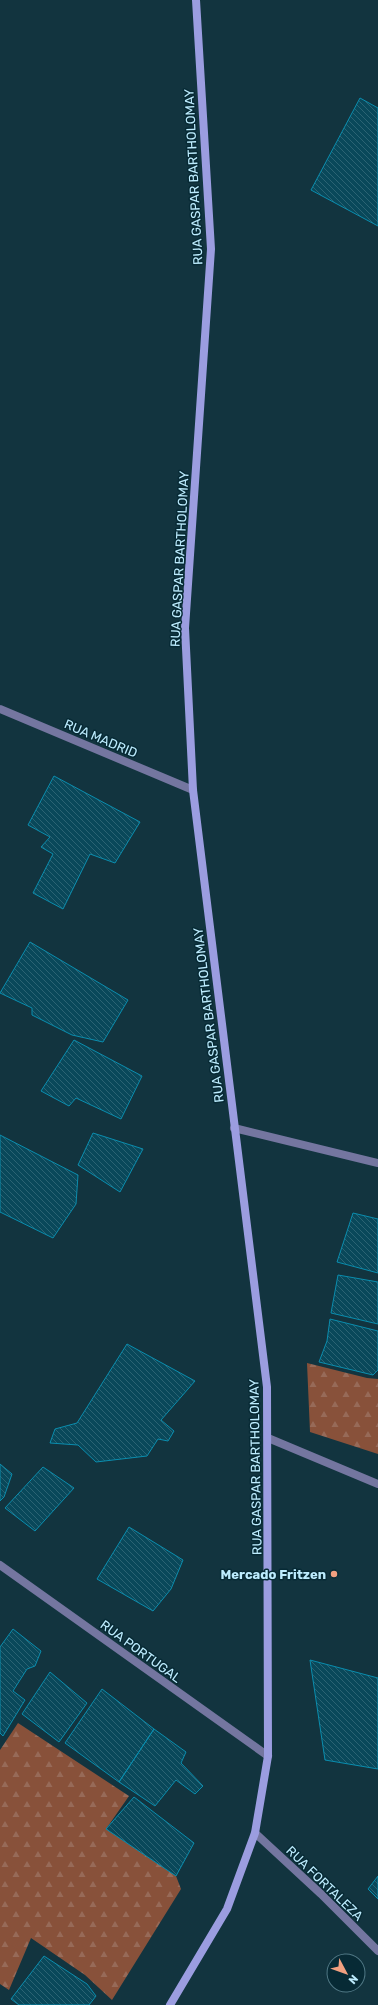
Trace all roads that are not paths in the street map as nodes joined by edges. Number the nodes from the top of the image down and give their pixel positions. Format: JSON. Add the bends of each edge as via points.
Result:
{"nodes":[{"id":1,"x":196,"y":0,"type":"edge"},
{"id":2,"x":0,"y":709,"type":"edge"},
{"id":3,"x":193,"y":790,"type":"junction"},
{"id":4,"x":234,"y":1128,"type":"junction"},
{"id":5,"x":378,"y":1163,"type":"edge"},
{"id":6,"x":268,"y":1438,"type":"junction"},
{"id":7,"x":378,"y":1484,"type":"edge"},
{"id":8,"x":0,"y":1565,"type":"edge"},
{"id":9,"x":268,"y":1756,"type":"junction"},
{"id":10,"x":255,"y":1833,"type":"junction"},
{"id":11,"x":378,"y":1951,"type":"edge"},
{"id":12,"x":170,"y":2005,"type":"edge"}],
"edges":[{"from":1,"to":3,"type":"main road","name":"RUA GASPAR BARTHOLOMAY","via":[[211,249],[185,628]]},
{"from":2,"to":3,"type":"street","name":"RUA MADRID"},
{"from":3,"to":4,"type":"main road","name":"RUA GASPAR BARTHOLOMAY"},
{"from":4,"to":5,"type":"street"},
{"from":4,"to":6,"type":"main road","name":"RUA GASPAR BARTHOLOMAY","via":[[267,1387]]},
{"from":6,"to":7,"type":"street"},
{"from":6,"to":9,"type":"main road","name":"RUA GASPAR BARTHOLOMAY"},
{"from":8,"to":9,"type":"street","name":"RUA PORTUGAL"},
{"from":9,"to":10,"type":"main road","name":"RUA GASPAR BARTHOLOMAY"},
{"from":10,"to":11,"type":"street","name":"RUA FORTALEZA"},
{"from":10,"to":12,"type":"main road","name":"RUA GASPAR BARTHOLOMAY","via":[[227,1909]]}]}
